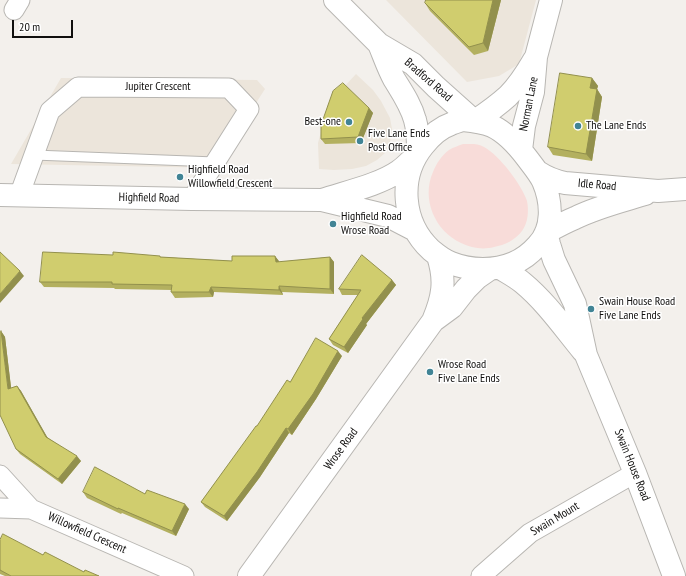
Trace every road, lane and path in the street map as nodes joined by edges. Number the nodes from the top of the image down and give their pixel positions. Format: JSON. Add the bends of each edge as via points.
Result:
{"nodes":[{"id":1,"x":336,"y":0,"type":"edge"},
{"id":2,"x":551,"y":0,"type":"edge"},
{"id":3,"x":379,"y":44,"type":"junction"},
{"id":4,"x":536,"y":57,"type":"junction"},
{"id":5,"x":474,"y":121,"type":"junction"},
{"id":6,"x":521,"y":150,"type":"junction"},
{"id":7,"x":417,"y":154,"type":"junction"},
{"id":8,"x":34,"y":155,"type":"junction"},
{"id":9,"x":215,"y":162,"type":"junction"},
{"id":10,"x":538,"y":172,"type":"junction"},
{"id":11,"x":686,"y":189,"type":"edge"},
{"id":12,"x":658,"y":190,"type":"junction"},
{"id":13,"x":10,"y":196,"type":"edge"},
{"id":14,"x":192,"y":199,"type":"junction"},
{"id":15,"x":322,"y":200,"type":"junction"},
{"id":16,"x":415,"y":230,"type":"junction"},
{"id":17,"x":546,"y":232,"type":"junction"},
{"id":18,"x":438,"y":256,"type":"junction"},
{"id":19,"x":495,"y":268,"type":"junction"},
{"id":20,"x":434,"y":321,"type":"junction"},
{"id":21,"x":586,"y":355,"type":"junction"},
{"id":22,"x":636,"y":472,"type":"junction"},
{"id":23,"x":0,"y":475,"type":"edge"},
{"id":24,"x":0,"y":508,"type":"edge"},
{"id":25,"x":31,"y":509,"type":"junction"},
{"id":26,"x":184,"y":576,"type":"edge"},
{"id":27,"x":248,"y":576,"type":"edge"},
{"id":28,"x":481,"y":576,"type":"edge"},
{"id":29,"x":674,"y":576,"type":"edge"}],
"edges":[{"from":1,"to":3,"type":"street","name":"Bradford Road"},
{"from":2,"to":4,"type":"street","name":"Norman Lane"},
{"from":3,"to":5,"type":"street","name":"Bradford Road","via":[[413,64]]},
{"from":3,"to":7,"type":"street","name":"Bradford Road","via":[[416,120]]},
{"from":4,"to":5,"type":"street","name":"Norman Lane","via":[[508,96]]},
{"from":4,"to":6,"type":"street","name":"Norman Lane","via":[[533,92]]},
{"from":5,"to":6,"type":"street","via":[[502,132]]},
{"from":5,"to":7,"type":"street","name":"Highfield Road","via":[[463,120],[440,130]]},
{"from":6,"to":10,"type":"street"},
{"from":7,"to":15,"type":"street","name":"Highfield Road","via":[[398,171],[385,178]]},
{"from":7,"to":16,"type":"street","via":[[407,179],[406,198]]},
{"from":8,"to":9,"type":"lane"},
{"from":8,"to":9,"type":"street","name":"Jupiter Crescent","via":[[50,111],[78,87],[229,88],[249,109]]},
{"from":8,"to":13,"type":"street","name":"Jupiter Crescent"},
{"from":9,"to":14,"type":"street","name":"Jupiter Crescent"},
{"from":10,"to":12,"type":"street","name":"Idle Road","via":[[565,183]]},
{"from":10,"to":17,"type":"street","via":[[550,207],[550,221]]},
{"from":11,"to":12,"type":"street","name":"Idle Road"},
{"from":12,"to":17,"type":"street","name":"Idle Road","via":[[589,212]]},
{"from":13,"to":14,"type":"street","name":"Highfield Road"},
{"from":14,"to":15,"type":"street","name":"Highfield Road"},
{"from":15,"to":16,"type":"street","name":"Highfield Road","via":[[388,216]]},
{"from":16,"to":18,"type":"street","via":[[424,244]]},
{"from":17,"to":19,"type":"street","via":[[532,252],[512,264]]},
{"from":17,"to":21,"type":"street","name":"Swain House Road","via":[[554,260],[574,304]]},
{"from":18,"to":19,"type":"street","via":[[463,267]]},
{"from":18,"to":20,"type":"street","name":"Wrose Road","via":[[443,280]]},
{"from":19,"to":20,"type":"street","name":"Wrose Road","via":[[478,278],[452,307]]},
{"from":19,"to":21,"type":"street","name":"Swain House Road","via":[[523,283],[537,296]]},
{"from":20,"to":27,"type":"street","name":"Wrose Road"},
{"from":21,"to":22,"type":"street","name":"Swain House Road"},
{"from":22,"to":28,"type":"street","name":"Swain Mount","via":[[530,533]]},
{"from":22,"to":29,"type":"street","name":"Swain House Road"},
{"from":23,"to":25,"type":"street","name":"Willowfield Crescent"},
{"from":24,"to":25,"type":"street"},
{"from":25,"to":26,"type":"street","name":"Willowfield Crescent"}]}
